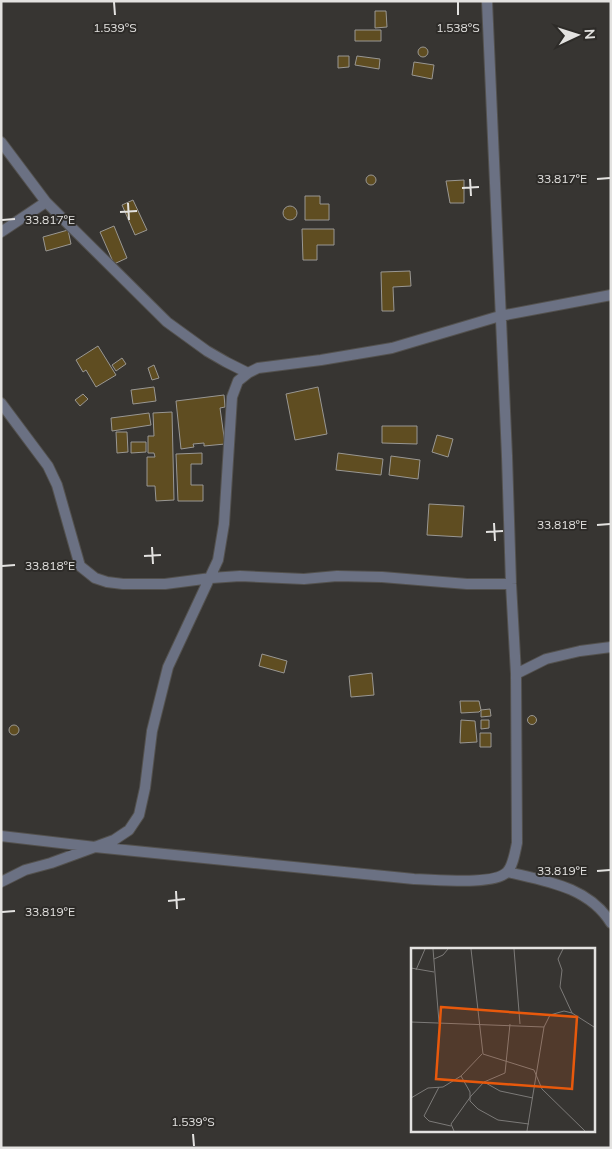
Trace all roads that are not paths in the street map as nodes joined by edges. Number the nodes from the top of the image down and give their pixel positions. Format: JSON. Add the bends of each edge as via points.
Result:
{"nodes":[{"id":1,"x":487,"y":1,"type":"edge"},
{"id":2,"x":1,"y":142,"type":"edge"},
{"id":3,"x":46,"y":202,"type":"junction"},
{"id":4,"x":1,"y":232,"type":"edge"},
{"id":5,"x":611,"y":295,"type":"edge"},
{"id":6,"x":500,"y":316,"type":"junction"},
{"id":7,"x":248,"y":373,"type":"junction"},
{"id":8,"x":3,"y":408,"type":"edge"},
{"id":9,"x":211,"y":578,"type":"junction"},
{"id":10,"x":511,"y":584,"type":"junction"},
{"id":11,"x":611,"y":647,"type":"edge"},
{"id":12,"x":516,"y":674,"type":"junction"},
{"id":13,"x":1,"y":836,"type":"edge"},
{"id":14,"x":95,"y":847,"type":"junction"},
{"id":15,"x":508,"y":872,"type":"junction"},
{"id":16,"x":1,"y":882,"type":"edge"},
{"id":17,"x":611,"y":923,"type":"edge"}],
"edges":[{"from":1,"to":6,"type":"street"},
{"from":2,"to":3,"type":"street"},
{"from":3,"to":4,"type":"street"},
{"from":3,"to":7,"type":"street","via":[[167,322],[207,351]]},
{"from":5,"to":6,"type":"street"},
{"from":6,"to":7,"type":"street","via":[[392,348],[258,368]]},
{"from":6,"to":10,"type":"street"},
{"from":7,"to":9,"type":"street","via":[[238,381],[232,397],[224,524],[218,560]]},
{"from":8,"to":9,"type":"street","via":[[48,466],[78,561],[86,572],[107,582],[123,584],[165,584]]},
{"from":9,"to":10,"type":"street","via":[[336,576]]},
{"from":9,"to":14,"type":"street","via":[[168,667],[152,731],[139,815],[129,830]]},
{"from":10,"to":12,"type":"street"},
{"from":11,"to":12,"type":"street","via":[[546,659]]},
{"from":12,"to":15,"type":"street","via":[[517,843]]},
{"from":13,"to":14,"type":"street"},
{"from":14,"to":15,"type":"street","via":[[462,881],[494,879]]},
{"from":14,"to":16,"type":"street","via":[[25,870]]},
{"from":15,"to":17,"type":"street","via":[[568,887],[584,896]]}]}
